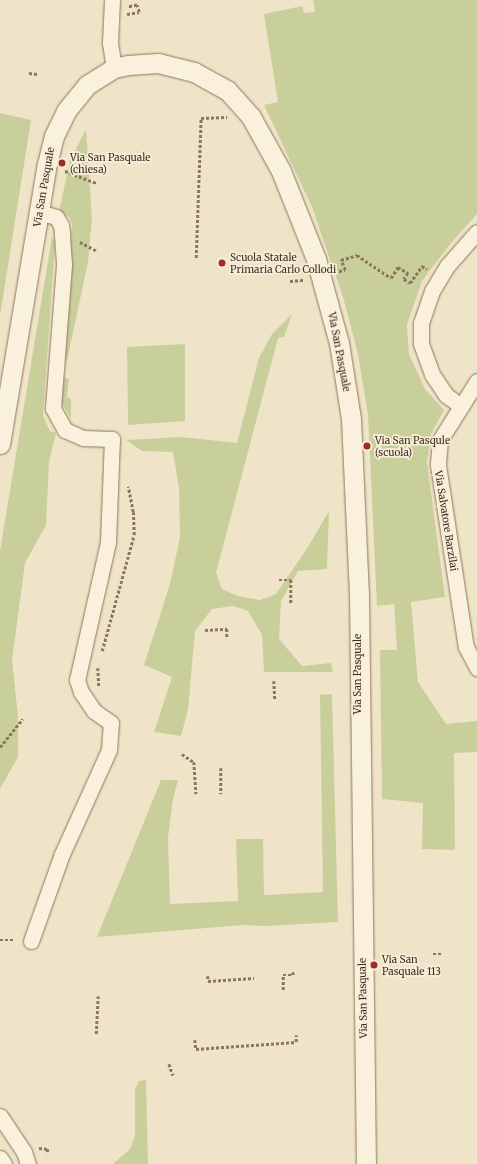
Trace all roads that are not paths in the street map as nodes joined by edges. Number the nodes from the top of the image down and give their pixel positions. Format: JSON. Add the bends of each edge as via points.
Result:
{"nodes":[{"id":1,"x":112,"y":0,"type":"edge"},
{"id":2,"x":114,"y":68,"type":"junction"},
{"id":3,"x":39,"y":212,"type":"junction"},
{"id":4,"x":475,"y":238,"type":"edge"},
{"id":5,"x":477,"y":382,"type":"edge"},
{"id":6,"x":461,"y":406,"type":"junction"},
{"id":7,"x":0,"y":444,"type":"edge"},
{"id":8,"x":477,"y":668,"type":"edge"},
{"id":9,"x":31,"y":941,"type":"dead end"},
{"id":10,"x":0,"y":1116,"type":"edge"},
{"id":11,"x":0,"y":1158,"type":"edge"},
{"id":12,"x":4,"y":1164,"type":"edge"},
{"id":13,"x":28,"y":1164,"type":"edge"},
{"id":14,"x":366,"y":1164,"type":"edge"}],
"edges":[{"from":1,"to":2,"type":"street","via":[[110,43]]},
{"from":2,"to":3,"type":"street","name":"Via San Pasquale","via":[[87,86],[63,117],[54,136]]},
{"from":2,"to":14,"type":"street","name":"Via San Pasquale","via":[[158,63],[194,72],[227,90],[251,117],[281,171],[313,251],[328,296],[339,343],[351,419],[359,594]]},
{"from":3,"to":7,"type":"street","name":"Via San Pasquale"},
{"from":3,"to":9,"type":"street","via":[[56,217],[62,233],[64,264],[53,408],[65,430],[83,438],[112,439],[108,542],[77,680],[81,692],[94,711],[110,723],[110,750],[62,854]]},
{"from":4,"to":6,"type":"street","via":[[447,266],[432,291],[421,323],[421,343],[432,374],[446,395]]},
{"from":5,"to":6,"type":"street","name":"Via Salvatore Barzilai"},
{"from":6,"to":8,"type":"street","name":"Via Salvatore Barzilai","via":[[440,440],[438,465],[466,647]]},
{"from":10,"to":13,"type":"street","via":[[24,1152]]},
{"from":11,"to":12,"type":"street"}]}
